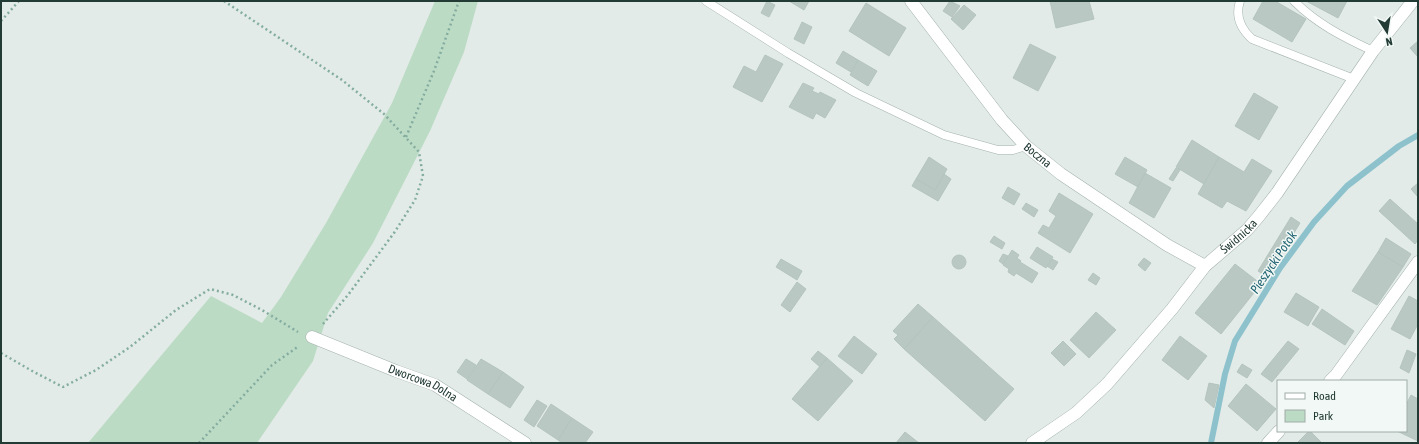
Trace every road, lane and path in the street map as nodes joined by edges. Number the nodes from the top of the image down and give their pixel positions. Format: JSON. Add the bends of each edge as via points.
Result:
{"nodes":[{"id":1,"x":19,"y":1,"type":"edge"},
{"id":2,"x":224,"y":1,"type":"edge"},
{"id":3,"x":459,"y":1,"type":"edge"},
{"id":4,"x":706,"y":1,"type":"edge"},
{"id":5,"x":911,"y":1,"type":"edge"},
{"id":6,"x":1240,"y":1,"type":"edge"},
{"id":7,"x":1294,"y":1,"type":"edge"},
{"id":8,"x":1413,"y":1,"type":"edge"},
{"id":9,"x":1,"y":20,"type":"edge"},
{"id":10,"x":1373,"y":51,"type":"junction"},
{"id":11,"x":1354,"y":80,"type":"junction"},
{"id":12,"x":406,"y":137,"type":"junction"},
{"id":13,"x":1026,"y":146,"type":"junction"},
{"id":14,"x":1418,"y":262,"type":"edge"},
{"id":15,"x":1205,"y":266,"type":"junction"},
{"id":16,"x":312,"y":338,"type":"junction"},
{"id":17,"x":1,"y":353,"type":"edge"},
{"id":18,"x":1331,"y":380,"type":"edge"},
{"id":19,"x":1278,"y":432,"type":"edge"},
{"id":20,"x":199,"y":443,"type":"edge"},
{"id":21,"x":525,"y":443,"type":"edge"},
{"id":22,"x":1032,"y":443,"type":"edge"},
{"id":23,"x":1268,"y":443,"type":"edge"}],
"edges":[{"from":1,"to":9,"type":"path"},
{"from":2,"to":12,"type":"path","via":[[342,80],[384,114]]},
{"from":3,"to":12,"type":"path","via":[[434,71]]},
{"from":4,"to":13,"type":"lane","via":[[856,93],[944,135],[998,150],[1013,150]]},
{"from":5,"to":13,"type":"street","name":"Boczna","via":[[1002,120]]},
{"from":6,"to":11,"type":"lane","via":[[1239,20],[1244,31],[1252,39]]},
{"from":7,"to":10,"type":"lane","via":[[1308,15],[1343,37]]},
{"from":8,"to":10,"type":"street","name":"Świdnicka"},
{"from":10,"to":11,"type":"street","name":"Świdnicka"},
{"from":11,"to":15,"type":"street","name":"Świdnicka","via":[[1259,216]]},
{"from":12,"to":16,"type":"path","via":[[419,152],[423,176],[415,200],[348,295]]},
{"from":13,"to":15,"type":"street","name":"Boczna","via":[[1061,174],[1167,245]]},
{"from":14,"to":18,"type":"street"},
{"from":15,"to":22,"type":"street","name":"Świdnicka","via":[[1172,309],[1107,384],[1076,413]]},
{"from":16,"to":17,"type":"path","via":[[293,330],[233,295],[210,289],[176,310],[102,366],[63,387]]},
{"from":16,"to":20,"type":"path","via":[[272,365]]},
{"from":16,"to":21,"type":"street","name":"Dworcowa Dolna","via":[[396,372],[435,384]]},
{"from":19,"to":23,"type":"street"}]}
